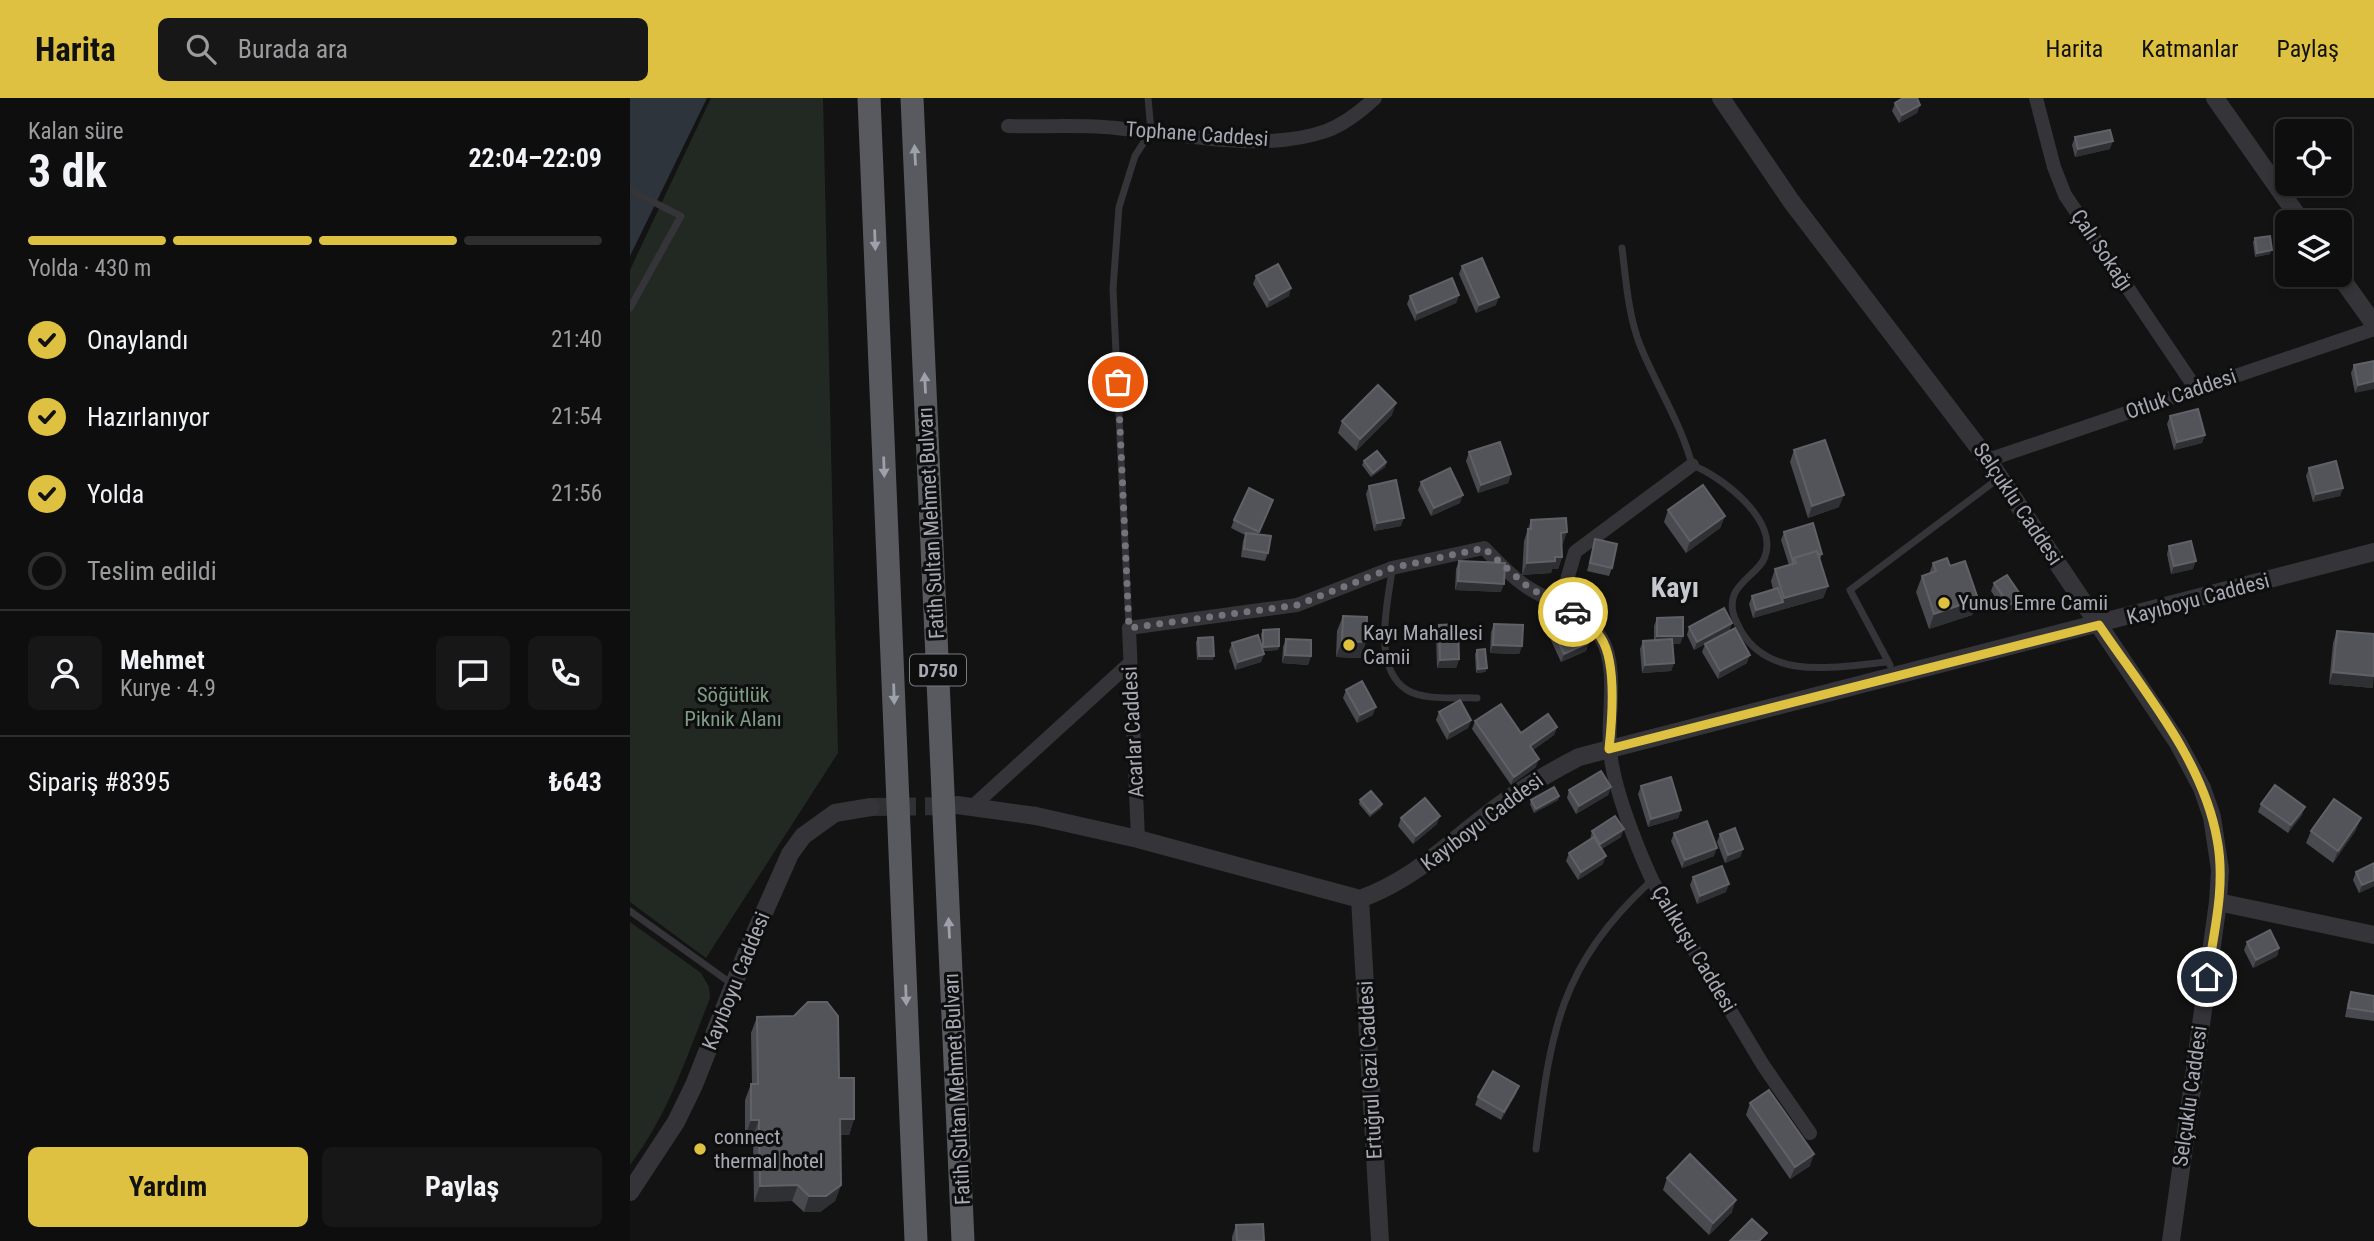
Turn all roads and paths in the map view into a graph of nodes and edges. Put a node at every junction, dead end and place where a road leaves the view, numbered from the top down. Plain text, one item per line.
1 (869, 98) edge
2 (912, 98) edge
3 (1148, 98) edge
4 (1375, 98) edge
5 (1721, 98) edge
6 (2036, 98) edge
7 (2214, 98) edge
8 (1008, 127) dead end
9 (1151, 131) junction
10 (630, 190) edge
11 (2293, 210) edge
12 (1622, 248) dead end
13 (2347, 287) edge
14 (630, 308) edge
15 (2374, 326) edge
16 (2196, 389) junction
17 (1988, 460) junction
18 (1692, 465) junction
19 (2000, 477) junction
20 (2374, 552) edge
21 (1392, 568) junction
22 (1569, 609) junction
23 (2099, 625) junction
24 (1129, 628) junction
25 (1130, 663) junction
26 (1892, 669) junction
27 (1477, 698) dead end
28 (1609, 749) junction
29 (964, 806) joint
30 (871, 807) tunnel mouth
31 (1138, 839) junction
32 (1652, 880) junction
33 (1360, 899) junction
34 (2218, 902) junction
35 (630, 911) edge
36 (2374, 935) edge
37 (733, 985) junction
38 (1810, 1133) dead end
39 (1536, 1149) dead end
40 (630, 1192) edge
41 (916, 1241) edge
42 (963, 1241) edge
43 (1380, 1241) edge
44 (2171, 1241) edge

1 -> 41 highway, Fatih Sultan Mehmet Bulvarı / D750
42 -> 2 highway, Fatih Sultan Mehmet Bulvarı / D750
3 - 9 lane
4 - 9 street, Tophane Caddesi
5 - 17 street, Selçuklu Caddesi
6 - 16 street, Çalı Sokağı
7 - 11 street
8 - 9 street, Tophane Caddesi
9 - 24 lane, Acarlar Caddesi
10 - 14 lane
12 - 18 lane
13 - 15 street
15 - 16 street, Otluk Caddesi
16 - 17 street, Otluk Caddesi
17 - 19 street, Selçuklu Caddesi
18 - 22 street
18 - 26 lane
19 - 23 street, Selçuklu Caddesi
19 - 26 lane
20 - 23 street, Kayıboyu Caddesi
21 - 22 street, Çalıkuşu Caddesi
21 - 24 street
21 - 27 lane
22 - 28 street, Çalıkuşu Caddesi
23 - 26 street, Kayıboyu Caddesi
23 - 34 street, Selçuklu Caddesi
24 - 25 street, Acarlar Caddesi
25 - 29 street
25 - 31 street, Acarlar Caddesi
26 - 28 street, Kayıboyu Caddesi
28 - 32 street, Çalıkuşu Caddesi
28 - 33 street, Kayıboyu Caddesi
29 - 31 street
30 - 37 street, Kayıboyu Caddesi
31 - 33 street
32 - 38 street, Çalıkuşu Caddesi
32 - 39 lane
33 - 43 street, Ertuğrul Gazi Caddesi
34 - 36 street
34 - 44 street, Selçuklu Caddesi
35 - 37 lane
37 - 40 street, Kayıboyu Caddesi

